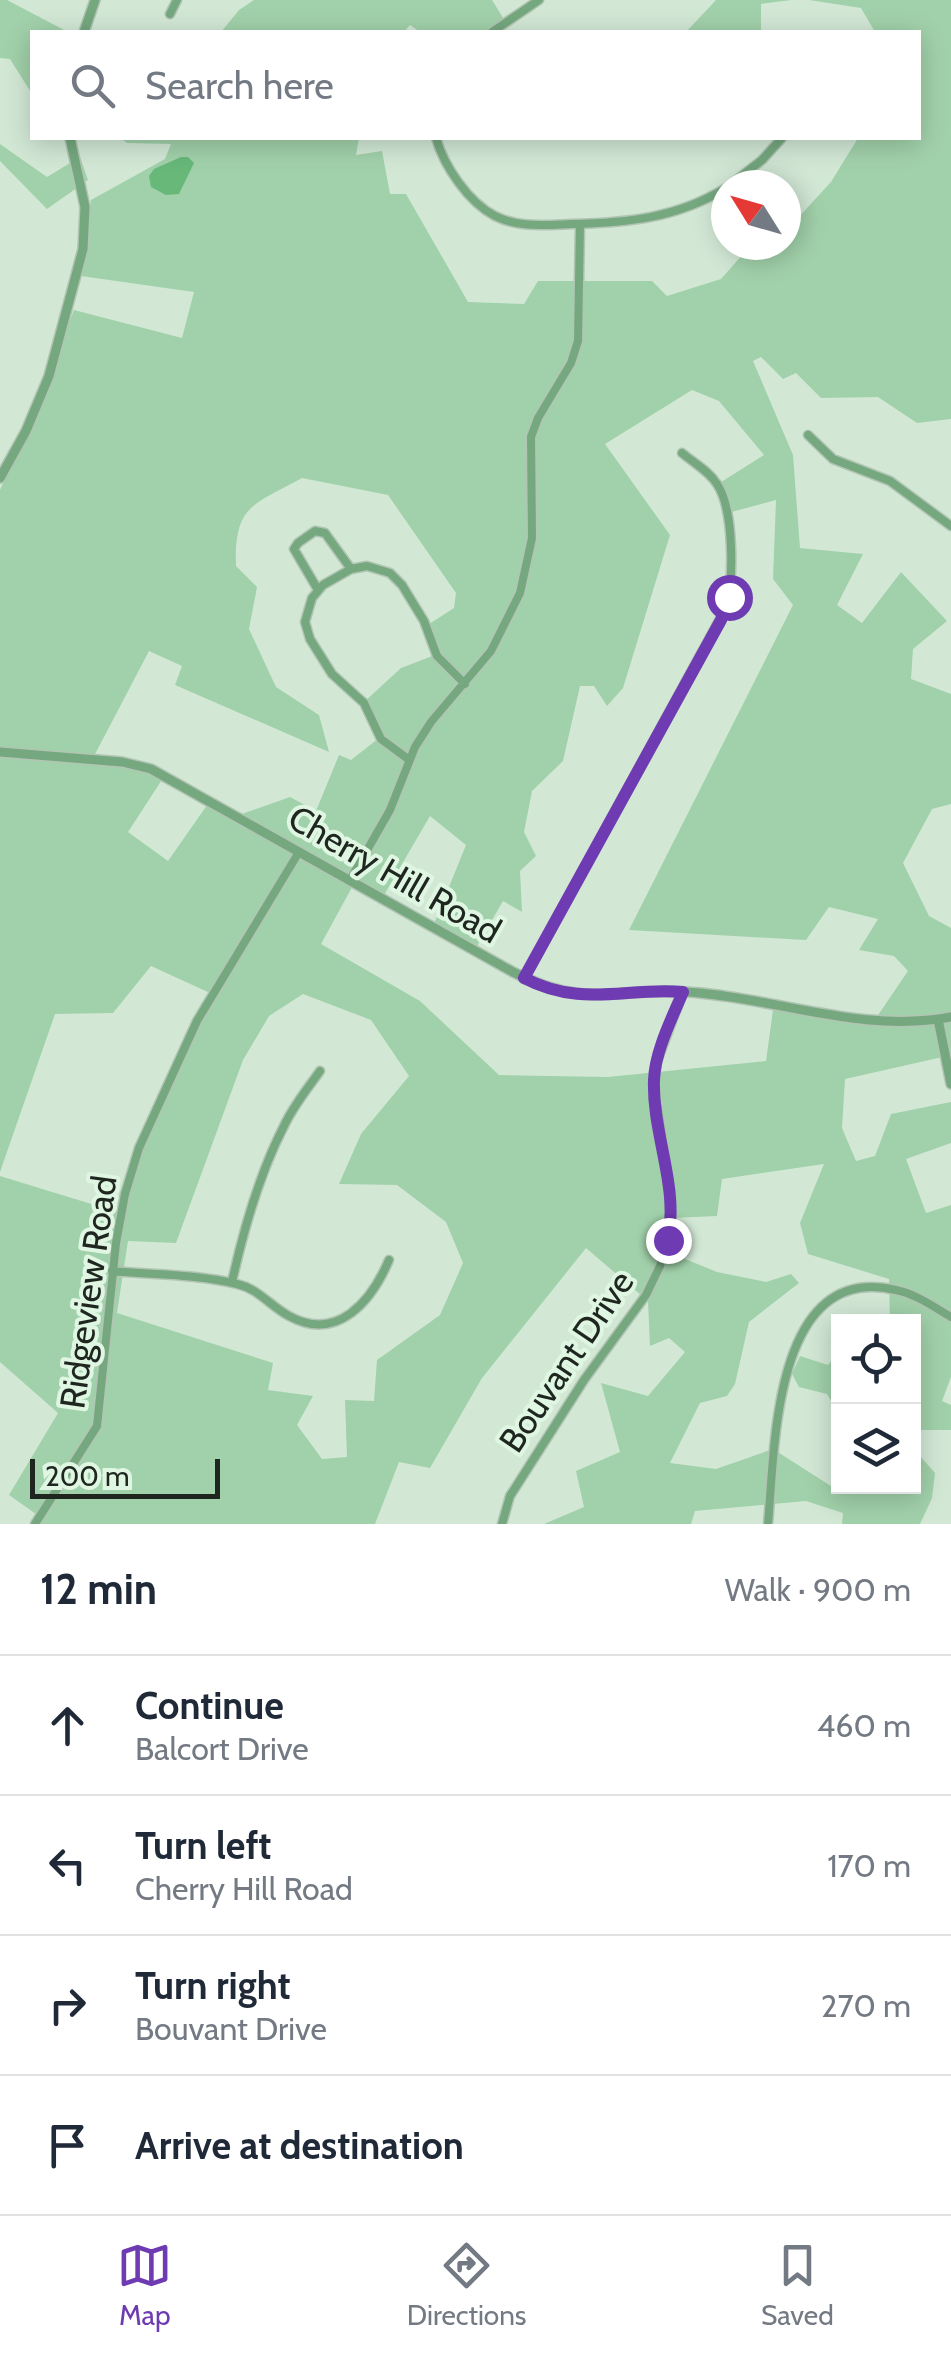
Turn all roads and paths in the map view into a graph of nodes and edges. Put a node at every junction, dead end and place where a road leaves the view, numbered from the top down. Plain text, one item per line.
1 (95, 0) edge
2 (178, 0) edge
3 (539, 0) edge
4 (170, 14) dead end
5 (85, 30) edge
6 (495, 30) edge
7 (70, 140) edge
8 (437, 140) edge
9 (780, 140) edge
10 (749, 170) edge
11 (711, 195) edge
12 (580, 224) junction
13 (808, 435) dead end
14 (682, 453) dead end
15 (0, 478) edge
16 (951, 526) edge
17 (351, 568) junction
18 (318, 590) junction
19 (465, 684) junction
20 (0, 752) edge
21 (408, 759) junction
22 (298, 852) junction
23 (350, 880) junction
24 (524, 978) junction
25 (683, 992) junction
26 (951, 1016) edge
27 (938, 1019) junction
28 (320, 1070) dead end
29 (951, 1084) edge
30 (389, 1260) dead end
31 (112, 1271) junction
32 (232, 1282) junction
33 (951, 1317) edge
34 (35, 1524) edge
35 (502, 1524) edge
36 (768, 1524) edge

1 - 5 street
2 - 4 street
3 - 6 street
7 - 15 street
8 - 12 street
9 - 10 street
11 - 12 street
12 - 19 street
13 - 16 street
14 - 24 street
17 - 18 street
17 - 18 street
17 - 19 street
18 - 21 street
19 - 21 street
20 - 22 street, Cherry Hill Road
21 - 23 street
22 - 23 street, Cherry Hill Road
22 - 31 street, Ridgeview Road
23 - 24 street, Cherry Hill Road
24 - 25 street, Cherry Hill Road
25 - 27 street, Cherry Hill Road
25 - 35 street, Bouvant Drive
26 - 27 street, Cherry Hill Road
27 - 29 street
28 - 32 street
30 - 32 street
31 - 32 street
31 - 34 street, Ridgeview Road
33 - 36 street

